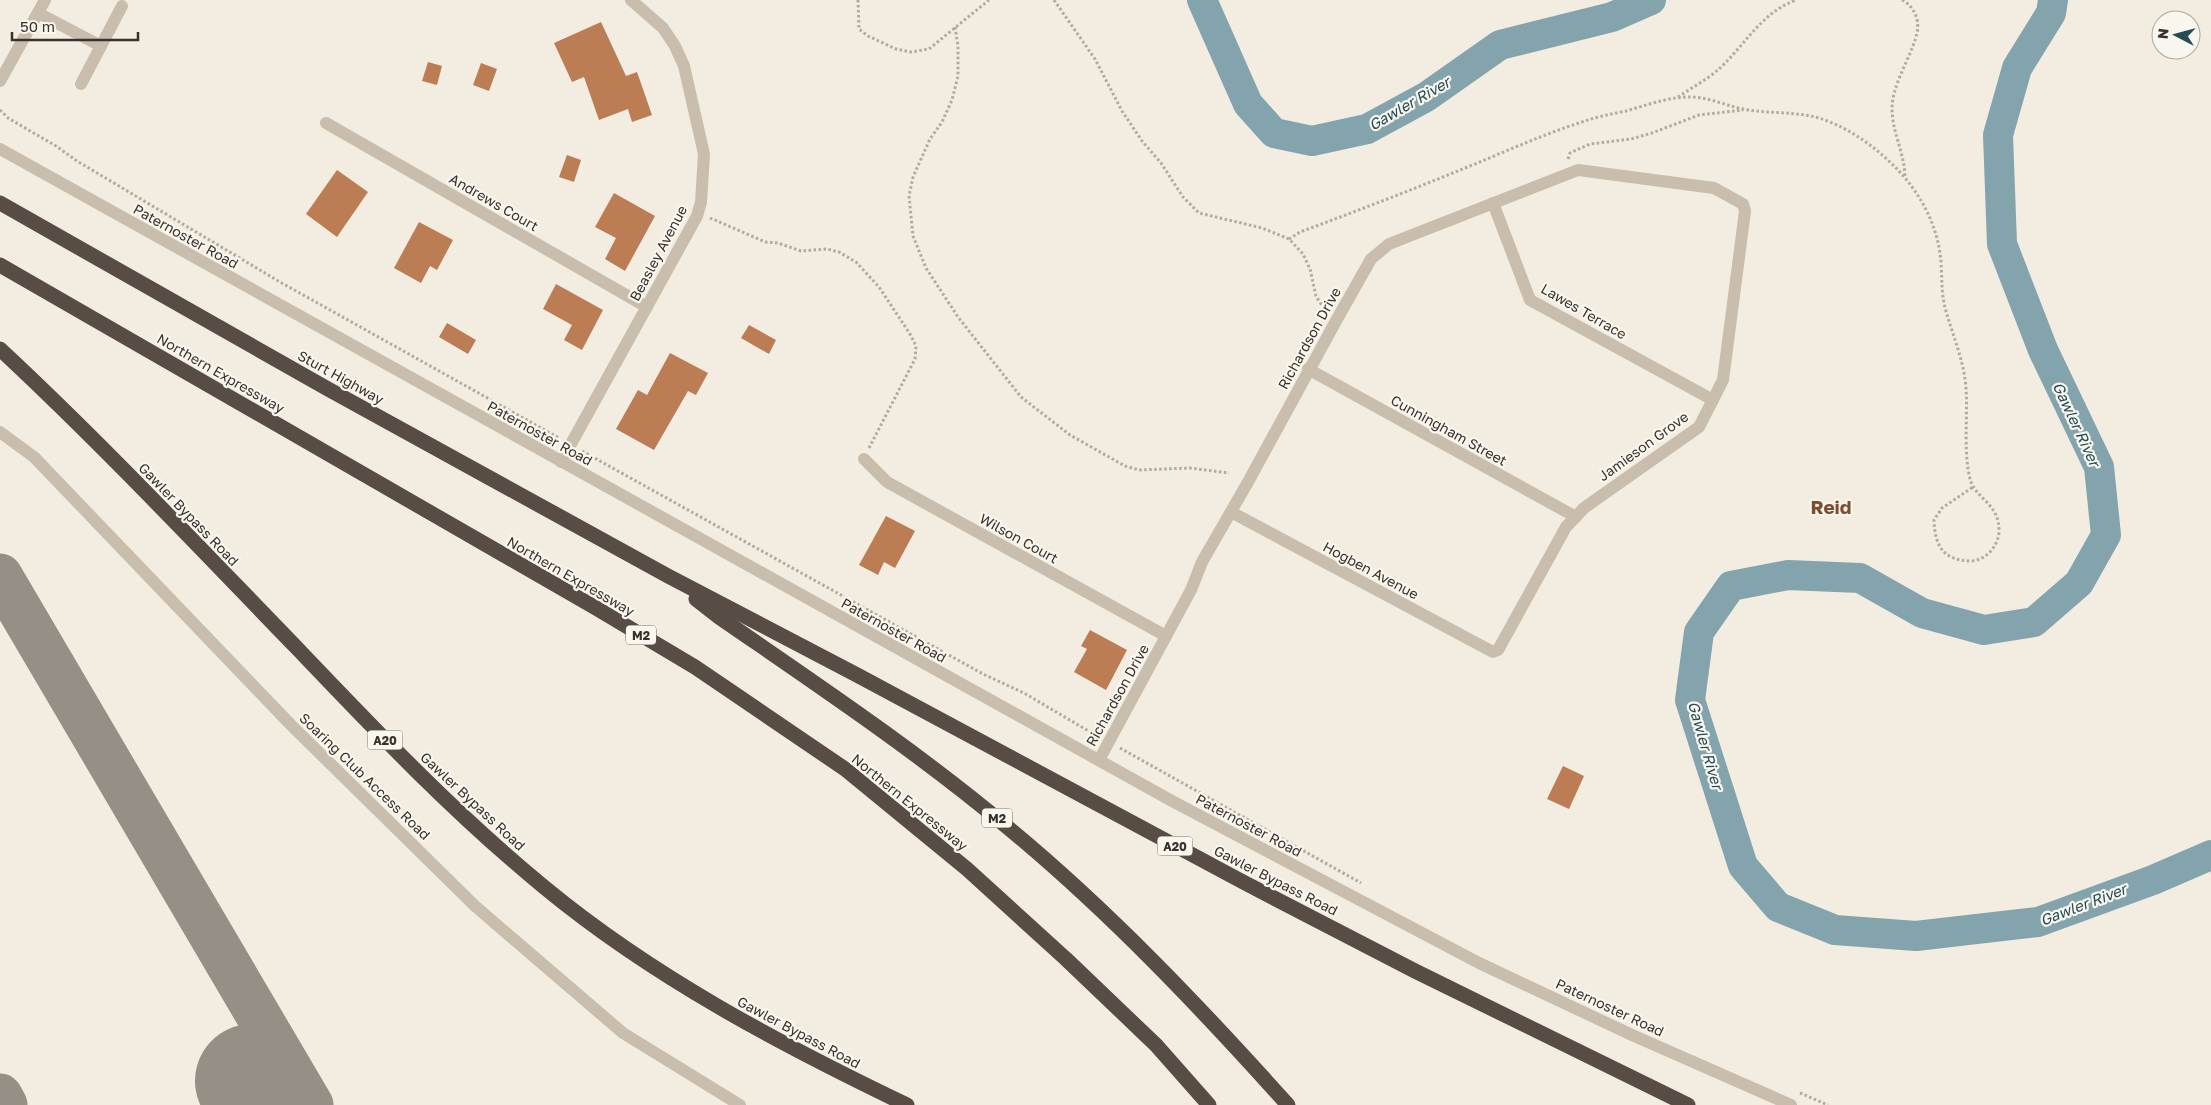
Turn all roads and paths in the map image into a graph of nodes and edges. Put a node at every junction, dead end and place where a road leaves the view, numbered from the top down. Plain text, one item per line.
1 (45, 0) edge
2 (631, 0) edge
3 (858, 0) edge
4 (989, 0) edge
5 (1054, 0) edge
6 (1796, 0) edge
7 (1902, 0) edge
8 (122, 6) dead end
9 (38, 13) junction
10 (955, 28) junction
11 (101, 46) junction
12 (0, 81) edge
13 (81, 84) dead end
14 (1676, 99) junction
15 (0, 110) edge
16 (1746, 110) junction
17 (326, 123) dead end
18 (0, 149) edge
19 (1570, 174) junction
20 (1905, 178) junction
21 (1721, 192) joint
22 (0, 203) edge
23 (1493, 203) junction
24 (697, 216) junction
25 (1289, 239) junction
26 (0, 265) edge
27 (647, 307) junction
28 (1336, 321) junction
29 (0, 350) edge
30 (1308, 369) junction
31 (1713, 400) junction
32 (0, 432) edge
33 (571, 445) junction
34 (864, 459) joint
35 (561, 462) junction
36 (1229, 473) dead end
37 (1973, 487) junction
38 (1231, 512) junction
39 (1576, 517) junction
40 (668, 576) junction
41 (1166, 636) junction
42 (1498, 650) joint
43 (1109, 742) junction
44 (1099, 760) junction
45 (1365, 884) dead end
46 (1796, 1091) dead end
47 (740, 1105) edge
48 (907, 1105) edge
49 (1209, 1105) edge
50 (1288, 1105) edge
51 (1688, 1105) edge
52 (1791, 1105) edge
53 (1828, 1105) edge

1 - 9 street
2 - 24 street, Beasley Avenue
3 - 10 path
4 - 10 path
5 - 25 path
6 - 14 path
7 - 20 path
8 - 11 street
9 - 11 street
9 - 12 street
10 - 36 path
11 - 13 street
14 - 16 path
14 - 25 path
15 - 33 path
16 - 19 path
16 - 20 path
17 - 27 street, Andrews Court
18 - 35 street, Paternoster Road
19 - 21 street, Richardson Drive
19 - 23 street, Richardson Drive
20 - 37 path
21 - 31 street, Jamieson Grove
22 - 40 highway, Sturt Highway / A20
23 - 28 street, Richardson Drive
23 - 31 street, Lawes Terrace
24 - 27 street, Beasley Avenue
24 - 34 path
25 - 28 path
26 - 49 highway, Northern Expressway / M2
27 - 33 street, Beasley Avenue
28 - 30 street, Richardson Drive
29 - 48 highway, Gawler Bypass Road / A20
30 - 38 street, Richardson Drive
30 - 39 street, Cunningham Street
31 - 39 street, Jamieson Grove
32 - 47 street, Soaring Club Access Road
33 - 35 street, Beasley Avenue
33 - 43 path
34 - 41 street, Wilson Court
35 - 44 street, Paternoster Road
37 - 37 path
38 - 41 street, Richardson Drive
38 - 42 street, Hogben Avenue
39 - 42 street, Jamieson Grove
40 - 50 highway, M2
40 - 51 highway, Gawler Bypass Road / A20
41 - 43 street, Richardson Drive
43 - 44 street, Richardson Drive
43 - 45 path
44 - 52 street, Paternoster Road
46 - 53 path

